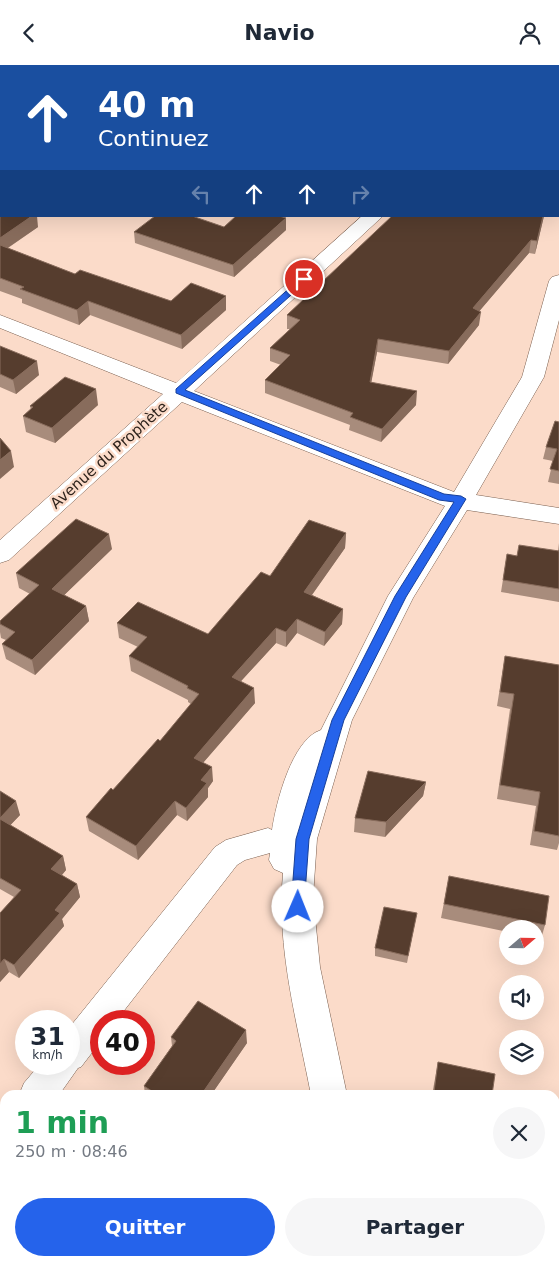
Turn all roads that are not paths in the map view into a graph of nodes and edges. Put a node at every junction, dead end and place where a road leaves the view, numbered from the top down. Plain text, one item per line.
1 (373, 217) edge
2 (559, 281) edge
3 (0, 321) edge
4 (179, 391) junction
5 (461, 499) junction
6 (559, 517) edge
7 (0, 554) edge
8 (268, 841) dead end
9 (80, 1041) edge
10 (53, 1075) edge
11 (41, 1090) edge
12 (328, 1090) edge

1 - 4 street, Avenue du Prophète
2 - 5 street
3 - 4 street
4 - 5 street
4 - 7 street, Avenue du Prophète
5 - 6 street
5 - 12 street
8 - 9 street
10 - 11 street

